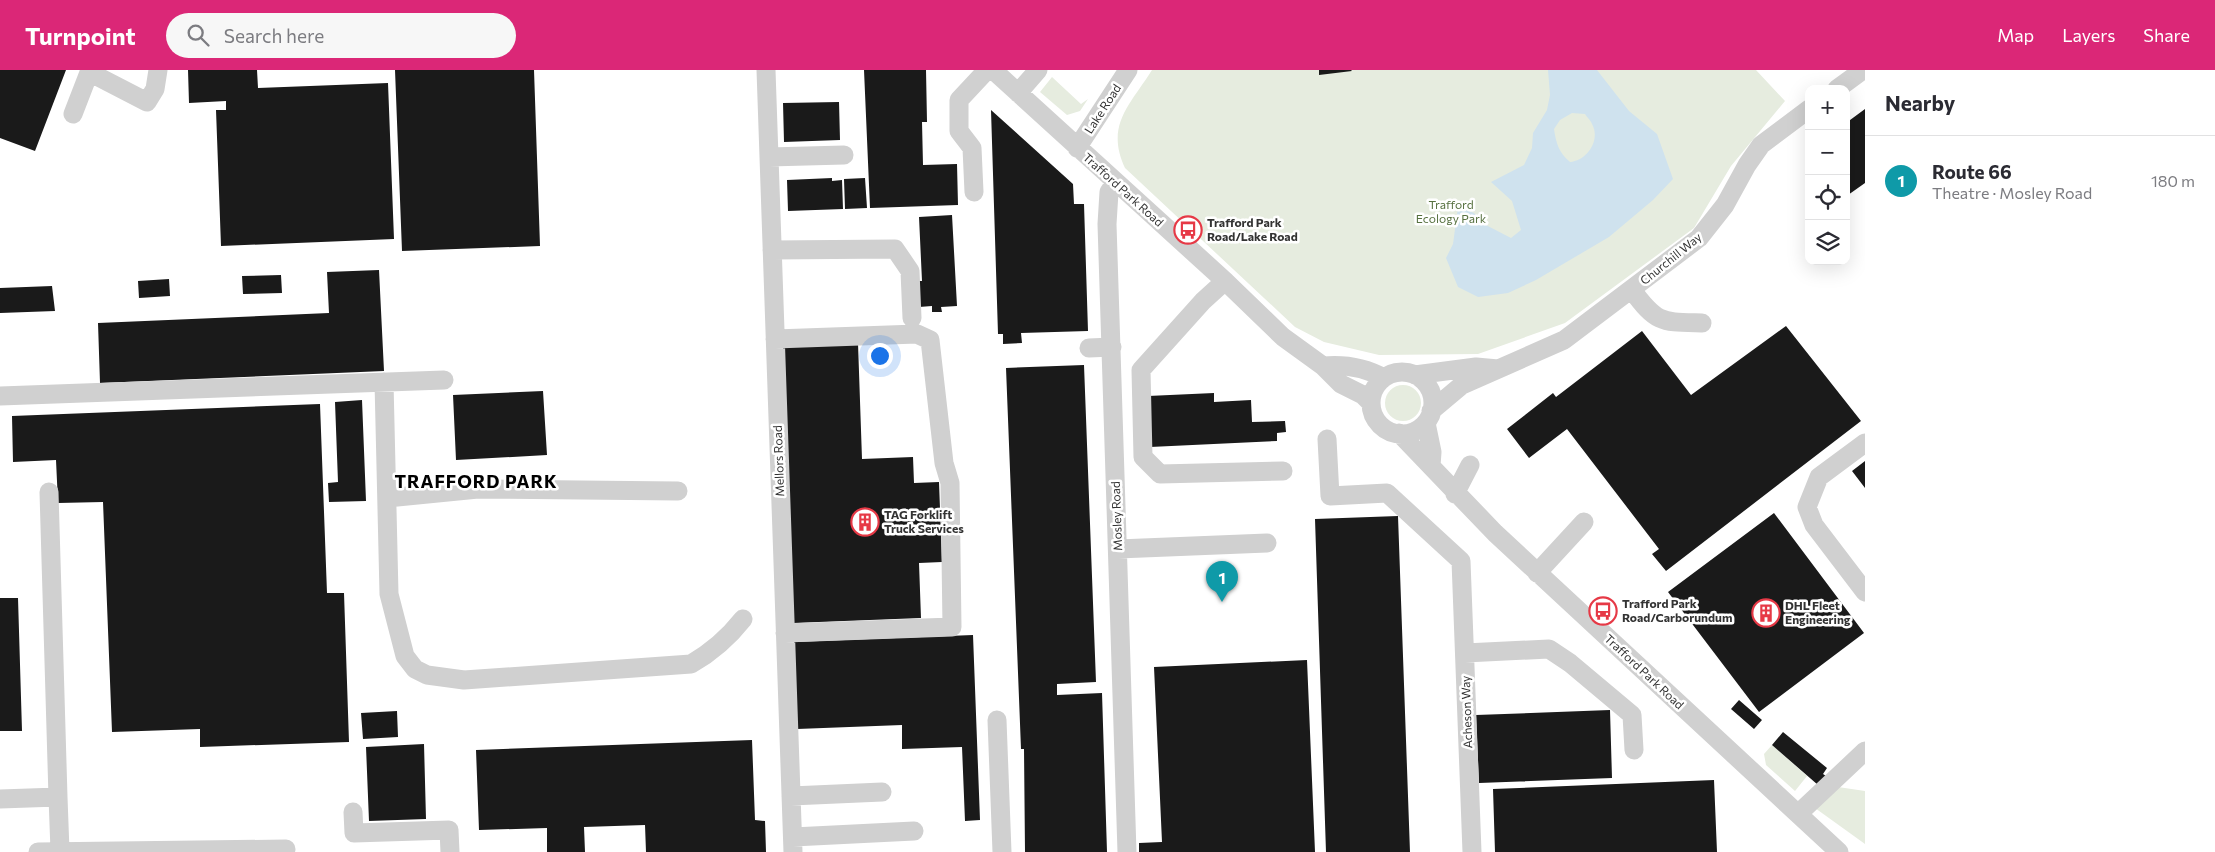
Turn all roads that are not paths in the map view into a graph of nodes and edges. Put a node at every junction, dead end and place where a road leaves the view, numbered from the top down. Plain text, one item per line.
1 (158, 70) edge
2 (766, 70) edge
3 (987, 70) edge
4 (993, 70) edge
5 (1038, 70) edge
6 (1128, 70) edge
7 (1863, 70) edge
8 (90, 71) edge
9 (1842, 85) edge
10 (1018, 93) junction
11 (1805, 112) edge
12 (73, 114) dead end
13 (1077, 148) junction
14 (844, 155) dead end
15 (769, 157) junction
16 (1116, 183) junction
17 (974, 192) dead end
18 (772, 250) junction
19 (1225, 281) junction
20 (1632, 290) junction
21 (912, 318) dead end
22 (1702, 323) dead end
23 (775, 339) junction
24 (1089, 348) dead end
25 (1112, 348) junction
26 (1323, 366) junction
27 (1498, 369) junction
28 (1415, 375) junction
29 (1384, 378) junction
30 (444, 380) dead end
31 (384, 382) junction
32 (0, 396) edge
33 (1371, 403) junction
34 (1429, 417) junction
35 (1399, 434) junction
36 (1327, 438) dead end
37 (1865, 443) edge
38 (1470, 465) dead end
39 (1431, 466) junction
40 (1282, 471) dead end
41 (678, 491) dead end
42 (49, 492) dead end
43 (1455, 494) junction
44 (387, 498) junction
45 (1584, 522) dead end
46 (1267, 543) dead end
47 (1118, 549) junction
48 (1537, 573) junction
49 (1865, 592) edge
50 (743, 620) dead end
51 (785, 633) junction
52 (1465, 654) junction
53 (997, 720) dead end
54 (1634, 750) dead end
55 (1865, 751) edge
56 (882, 792) dead end
57 (791, 796) junction
58 (58, 797) junction
59 (0, 799) edge
60 (353, 812) dead end
61 (1798, 814) junction
62 (914, 831) dead end
63 (793, 845) edge
64 (1828, 848) edge
65 (286, 849) dead end
66 (60, 851) edge
67 (38, 852) edge
68 (450, 852) edge
69 (1002, 852) edge
70 (1127, 852) edge
71 (1472, 852) edge

1 - 8 street
2 - 15 street, Mellors Road
3 - 17 street
4 - 10 street, Trafford Park Road
5 - 10 street
6 - 13 street, Lake Road
7 - 9 street
8 - 12 street
10 - 13 street, Trafford Park Road
11 - 20 street, Churchill Way
13 - 16 street, Trafford Park Road
14 - 15 street
15 - 18 street, Mellors Road
16 - 19 street, Trafford Park Road
16 - 25 street, Mosley Road
18 - 21 street
18 - 23 street, Mellors Road
19 - 26 street, Trafford Park Road
19 - 40 street
20 - 22 street
20 - 27 street, Churchill Way
23 - 51 street, Mellors Road
23 - 51 street
24 - 25 street
25 - 47 street, Mosley Road
26 - 29 street
26 - 33 street, Trafford Park Road
27 - 28 street, Churchill Way
27 - 34 street, Churchill Way
28 - 29 street
28 - 34 street
29 - 33 street
30 - 31 street
31 - 32 street
31 - 44 street
33 - 35 street
34 - 35 street
34 - 39 street
35 - 39 street, Trafford Park Road
36 - 52 street, Acheson Way
37 - 49 street
38 - 43 street
39 - 43 street, Trafford Park Road
41 - 44 street
42 - 58 street
43 - 48 street, Trafford Park Road
44 - 50 street
45 - 48 street
46 - 47 street
47 - 70 street, Mosley Road
48 - 61 street, Trafford Park Road
51 - 57 street, Mellors Road
52 - 54 street
52 - 71 street, Acheson Way
53 - 69 street
55 - 61 street
56 - 57 street
57 - 63 street, Mellors Road
58 - 59 street
58 - 66 street
60 - 68 street
61 - 64 street, Trafford Park Road
62 - 63 street
65 - 66 street
66 - 67 street

